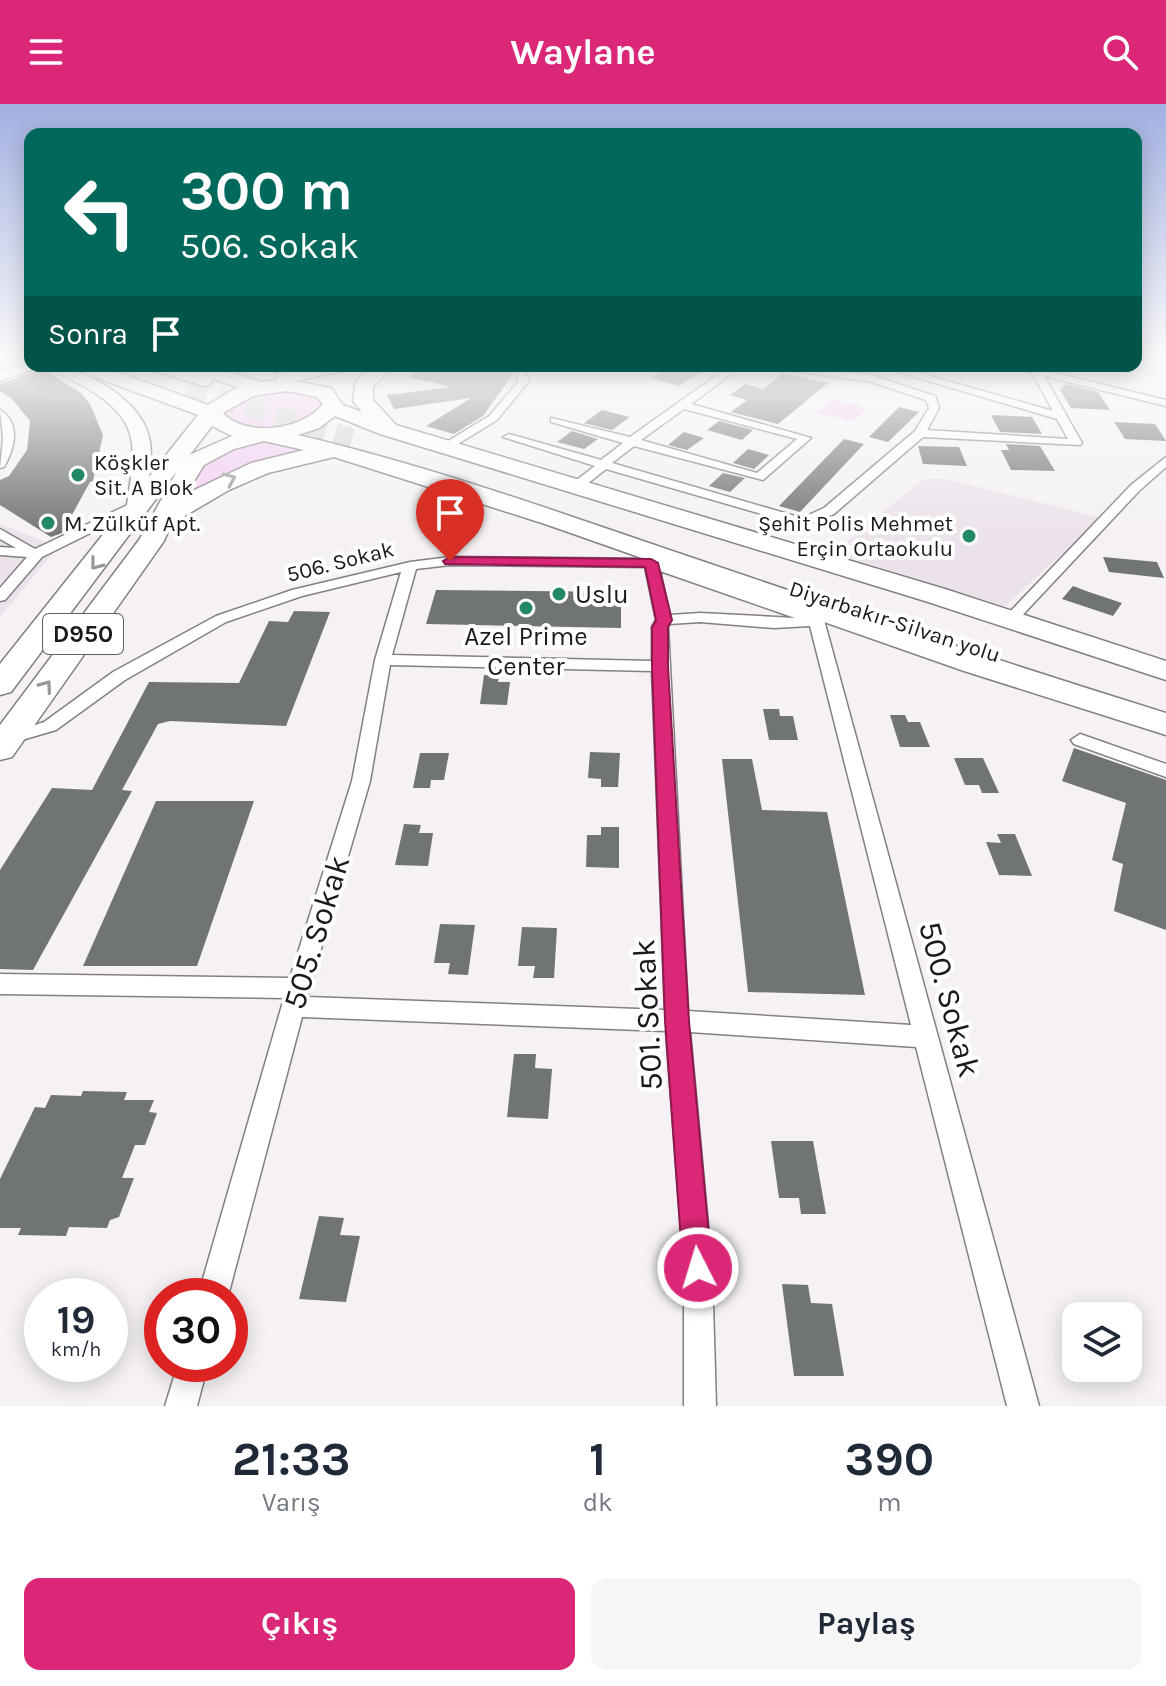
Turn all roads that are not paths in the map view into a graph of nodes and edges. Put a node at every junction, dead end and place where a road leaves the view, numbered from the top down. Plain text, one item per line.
1 (3, 418) edge
2 (130, 418) edge
3 (176, 418) edge
4 (207, 418) edge
5 (214, 418) edge
6 (321, 418) edge
7 (348, 418) tunnel mouth
8 (365, 418) edge
9 (493, 418) edge
10 (664, 418) edge
11 (730, 418) edge
12 (929, 418) edge
13 (1059, 418) edge
14 (555, 420) dead end
15 (920, 433) junction
16 (264, 434) junction
17 (367, 435) junction
18 (509, 437) dead end
19 (631, 442) junction
20 (449, 445) junction
21 (320, 446) junction
22 (1166, 461) edge
23 (0, 464) edge
24 (603, 464) junction
25 (165, 471) junction
26 (578, 485) junction
27 (136, 505) junction
28 (163, 519) junction
29 (0, 533) edge
30 (0, 551) edge
31 (37, 554) junction
32 (771, 561) junction
33 (679, 562) junction
34 (651, 563) junction
35 (410, 566) junction
36 (1, 595) edge
37 (826, 612) junction
38 (1011, 619) junction
39 (664, 620) junction
40 (1081, 642) junction
41 (383, 660) junction
42 (660, 666) junction
43 (1166, 671) edge
44 (0, 685) edge
45 (1166, 687) edge
46 (1166, 710) edge
47 (1166, 724) edge
48 (1080, 740) dead end
49 (4, 744) edge
50 (1166, 771) edge
51 (0, 984) edge
52 (296, 998) junction
53 (677, 1021) junction
54 (928, 1037) junction
55 (218, 1278) edge
56 (188, 1382) edge
57 (181, 1406) edge
58 (700, 1406) edge
59 (1023, 1406) edge

1 - 23 street
2 - 27 street
3 - 25 highway
4 - 25 highway, D950
5 - 16 highway
6 - 16 highway
7 - 17 highway
8 - 17 highway
9 - 20 street
10 - 19 street
11 - 19 street
12 - 15 street
13 - 15 street
14 - 19 street
15 - 24 street
16 - 21 highway
16 - 28 highway, D950
17 - 20 highway
17 - 21 highway
17 - 21 highway
28 -> 17 highway
17 - 32 highway
17 - 33 highway
17 - 37 highway, Diyarbakır-Silvan yolu
18 - 24 street
19 - 24 street
20 - 26 highway
22 - 38 street
24 - 26 street
25 - 27 highway, D950
26 - 38 highway
27 - 31 street
27 -> 44 highway, D950
49 -> 28 highway, D950
29 - 31 street
30 - 31 street
31 - 36 street
32 - 40 highway
32 - 45 highway
33 - 34 street, 506. Sokak
33 - 37 highway
34 - 35 street, 506. Sokak
34 - 37 street
34 - 39 street, 501. Sokak
35 - 41 street, 505. Sokak
35 - 49 street, 506. Sokak
37 - 39 street
37 - 46 highway, Diyarbakır-Silvan yolu
37 - 47 highway
37 - 54 street, 500. Sokak
38 - 40 highway
39 - 42 street, 501. Sokak
40 - 43 highway
41 - 42 street
41 - 52 street, 505. Sokak
42 - 53 street, 501. Sokak
48 - 50 street
51 - 52 street
52 - 53 street
52 - 55 street, 505. Sokak
53 - 54 street
53 - 58 street, 501. Sokak
54 - 59 street, 500. Sokak
56 - 57 street

